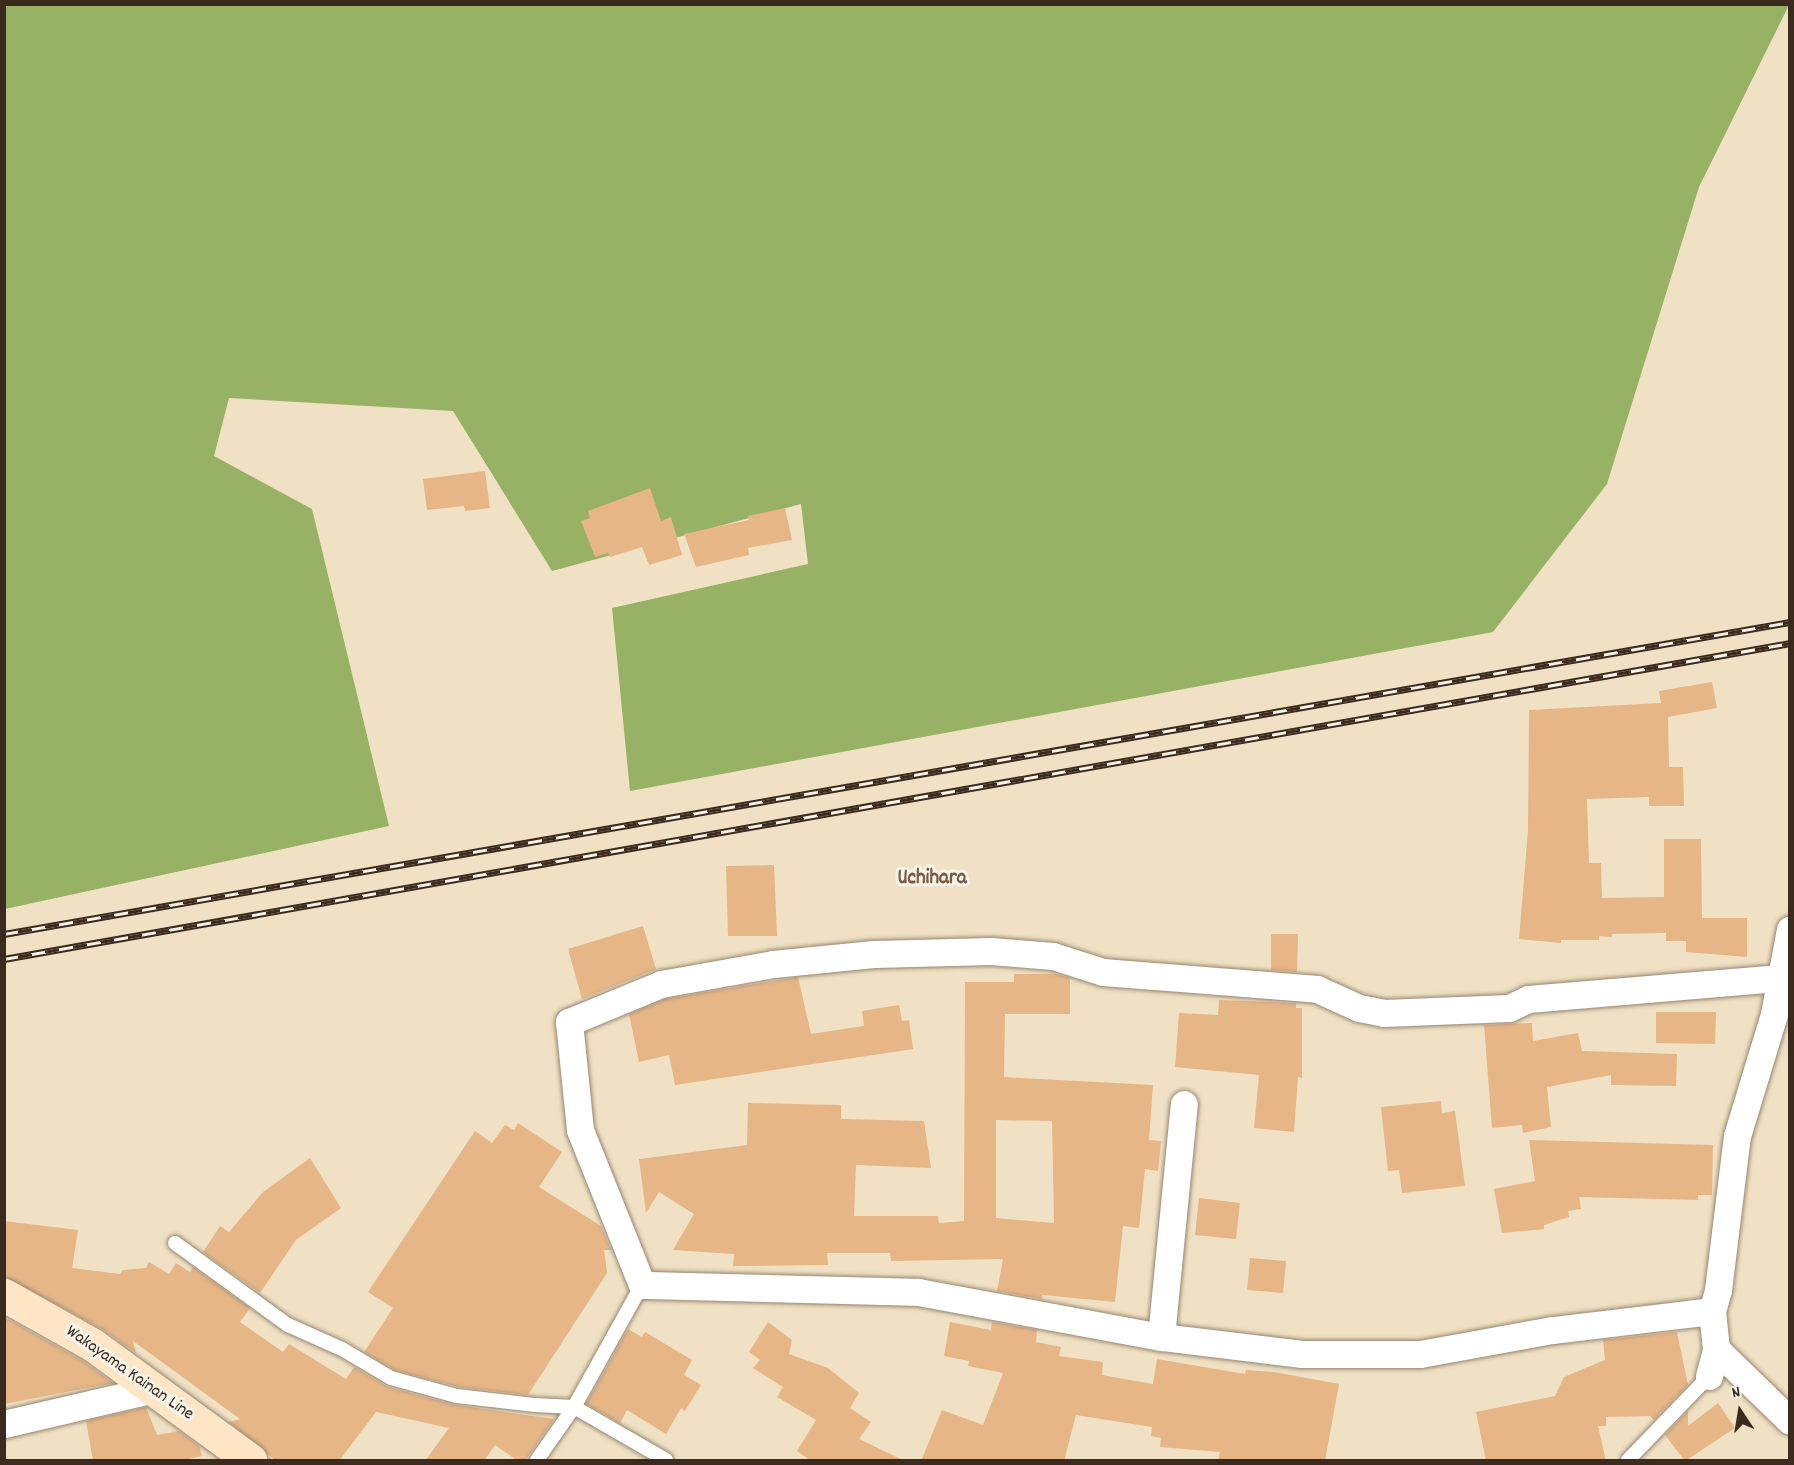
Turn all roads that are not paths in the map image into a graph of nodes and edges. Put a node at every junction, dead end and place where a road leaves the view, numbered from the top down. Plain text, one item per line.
1 (1790, 929) edge
2 (1780, 978) junction
3 (1184, 1104) dead end
4 (175, 1244) dead end
5 (642, 1285) junction
6 (4, 1295) edge
7 (1712, 1311) junction
8 (1161, 1337) junction
9 (1716, 1349) junction
10 (1709, 1376) joint
11 (155, 1389) junction
12 (574, 1407) junction
13 (1790, 1421) edge
14 (4, 1424) edge
15 (250, 1461) edge
16 (537, 1461) edge
17 (666, 1461) edge
18 (1628, 1461) edge

1 - 2 street
2 - 5 street
2 - 7 street
3 - 8 street
4 - 12 lane
5 - 8 street
5 - 12 lane
6 - 11 main road, Wakayama Kainan Line
7 - 8 street
7 - 9 street
9 - 10 street
9 - 13 street
10 - 18 lane
11 - 14 street
11 - 15 main road, Wakayama Kainan Line
12 - 16 lane
12 - 17 lane

